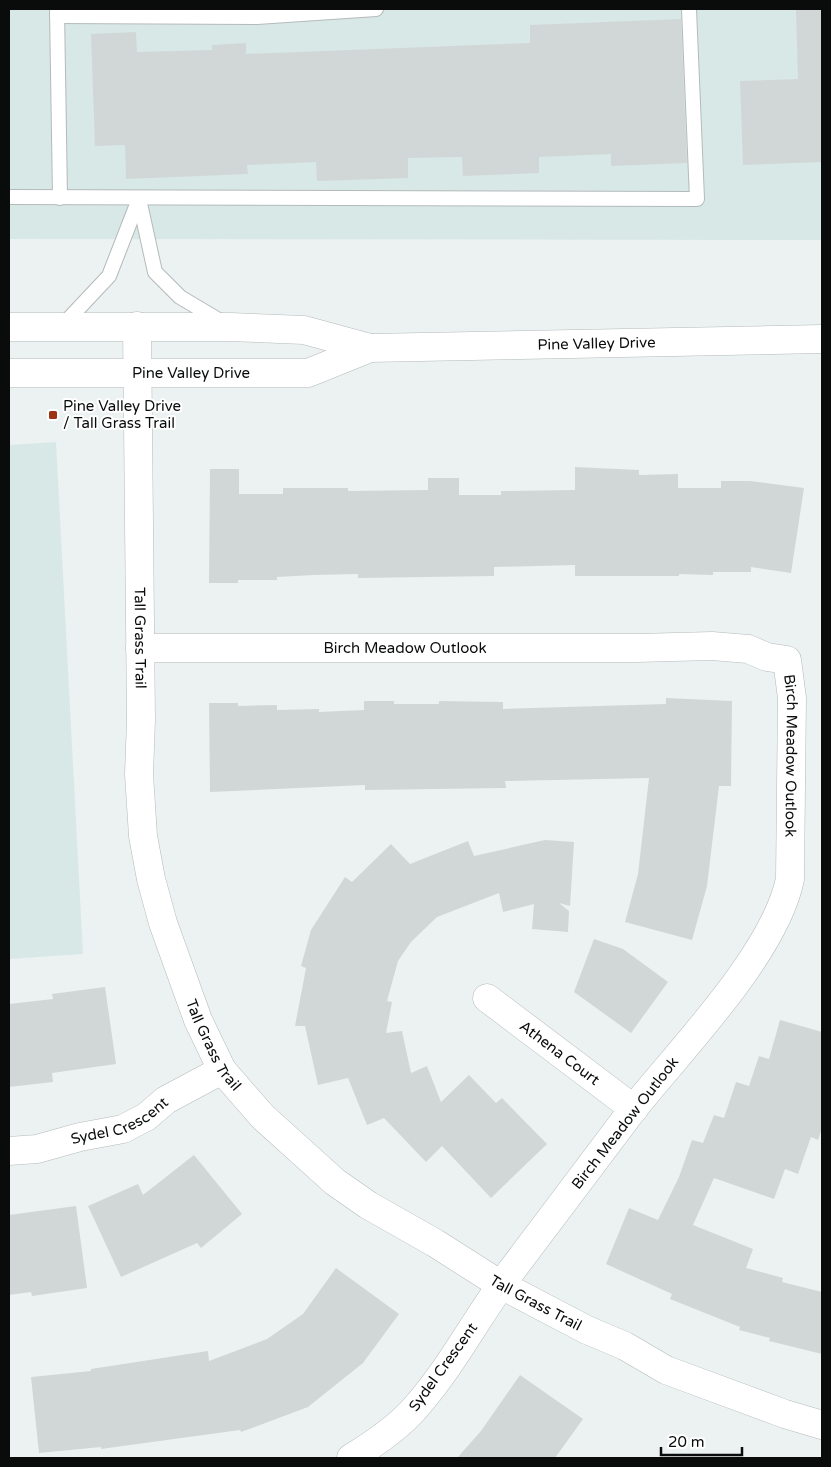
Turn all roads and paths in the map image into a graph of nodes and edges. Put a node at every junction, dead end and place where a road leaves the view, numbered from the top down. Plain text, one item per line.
1 (376, 9) edge
2 (689, 9) edge
3 (57, 12) edge
4 (9, 198) edge
5 (60, 198) junction
6 (139, 199) junction
7 (137, 326) junction
8 (9, 327) edge
9 (62, 327) junction
10 (230, 327) junction
11 (822, 339) edge
12 (370, 348) junction
13 (9, 373) edge
14 (138, 373) junction
15 (140, 648) junction
16 (487, 998) dead end
17 (222, 1070) junction
18 (634, 1109) junction
19 (9, 1151) edge
20 (501, 1285) junction
21 (822, 1425) edge
22 (351, 1458) edge

1 - 3 lane
2 - 6 lane
3 - 5 lane
4 - 5 lane
5 - 6 lane
6 - 9 lane
6 - 10 lane
7 - 9 street, Pine Valley Drive
7 - 10 street, Pine Valley Drive
7 - 14 street, Tall Grass Trail
8 - 9 street, Pine Valley Drive
10 - 12 street, Pine Valley Drive
11 - 12 street, Pine Valley Drive
12 - 14 street, Pine Valley Drive
13 - 14 street, Pine Valley Drive
14 - 15 street, Tall Grass Trail
15 - 17 street, Tall Grass Trail
15 - 18 street, Birch Meadow Outlook
16 - 18 street, Athena Court
17 - 19 street, Sydel Crescent
17 - 20 street, Tall Grass Trail
18 - 20 street, Birch Meadow Outlook
20 - 21 street, Tall Grass Trail
20 - 22 street, Sydel Crescent

